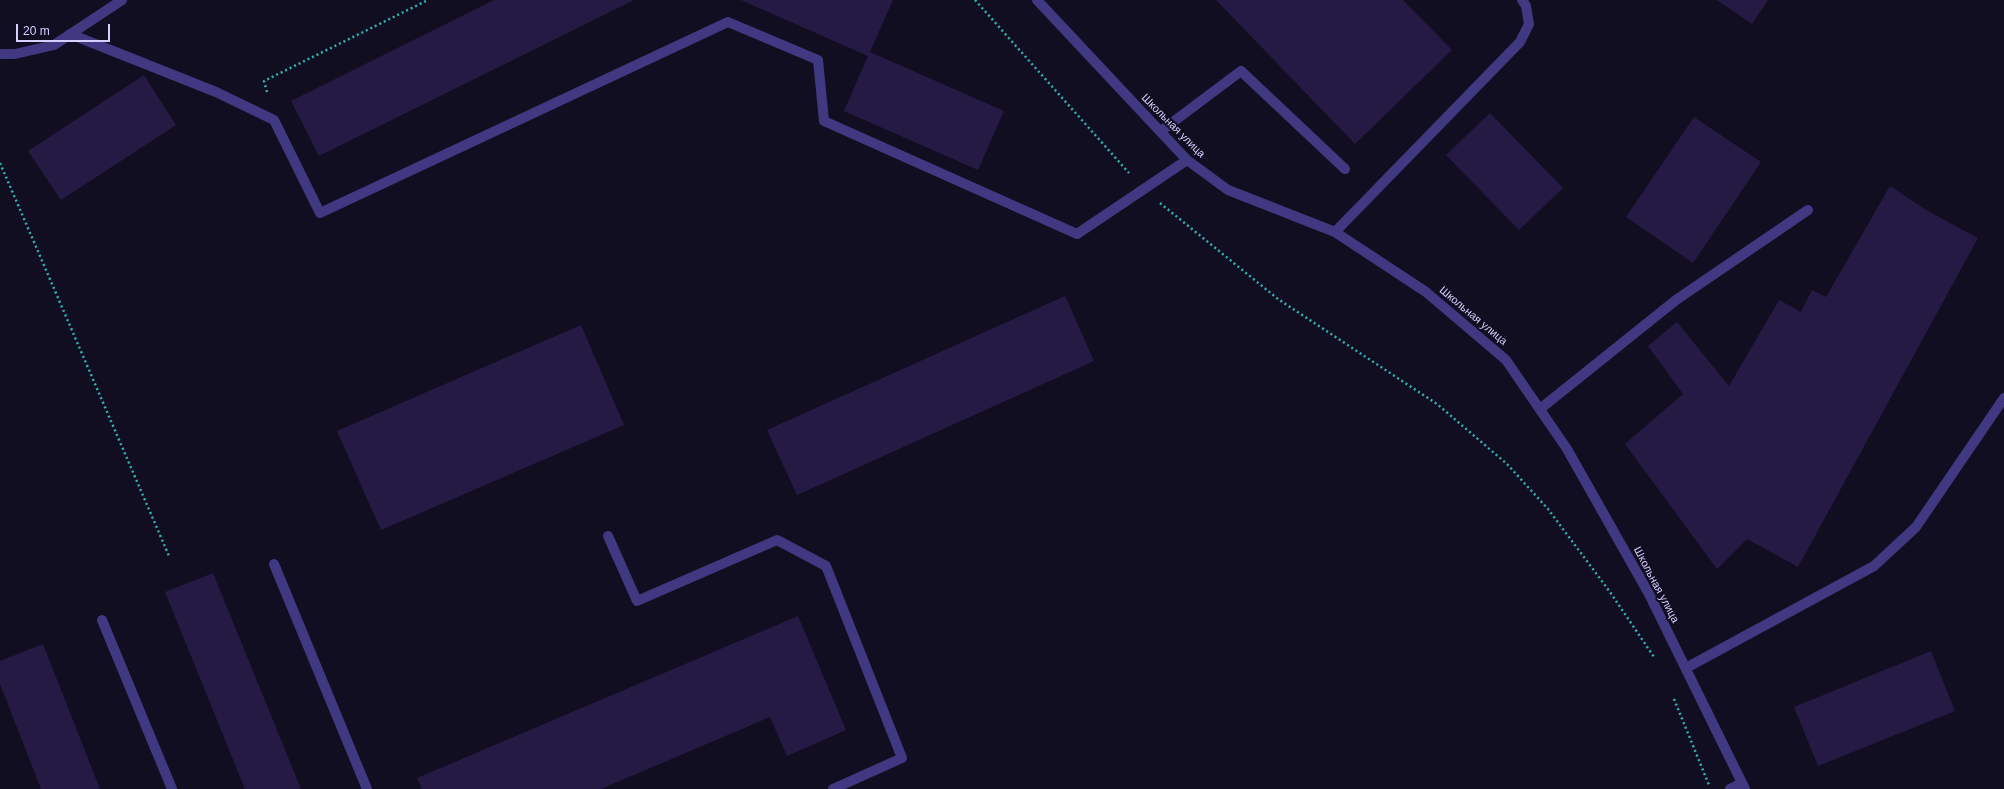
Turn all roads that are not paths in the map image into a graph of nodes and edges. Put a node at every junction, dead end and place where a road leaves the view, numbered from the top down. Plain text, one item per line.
1 (122, 0) edge
2 (1037, 0) edge
3 (1522, 0) edge
4 (70, 34) junction
5 (0, 54) edge
6 (1161, 131) junction
7 (1187, 160) junction
8 (1345, 169) dead end
9 (1808, 210) dead end
10 (1335, 232) junction
11 (2004, 398) edge
12 (1540, 409) junction
13 (608, 536) dead end
14 (274, 564) dead end
15 (102, 620) dead end
16 (1686, 668) junction
17 (1743, 786) edge
18 (172, 789) edge
19 (367, 789) edge
20 (833, 789) edge
21 (1730, 789) edge

1 - 4 street
2 - 6 street, Школьная улица
3 - 10 street
4 - 5 street
4 - 7 street
6 - 7 street, Школьная улица
6 - 8 street
7 - 10 street, Школьная улица
9 - 12 street
10 - 12 street, Школьная улица
11 - 16 street
12 - 16 street, Школьная улица
13 - 20 street
14 - 19 street
15 - 18 street
16 - 17 street, Школьная улица
17 - 21 street

